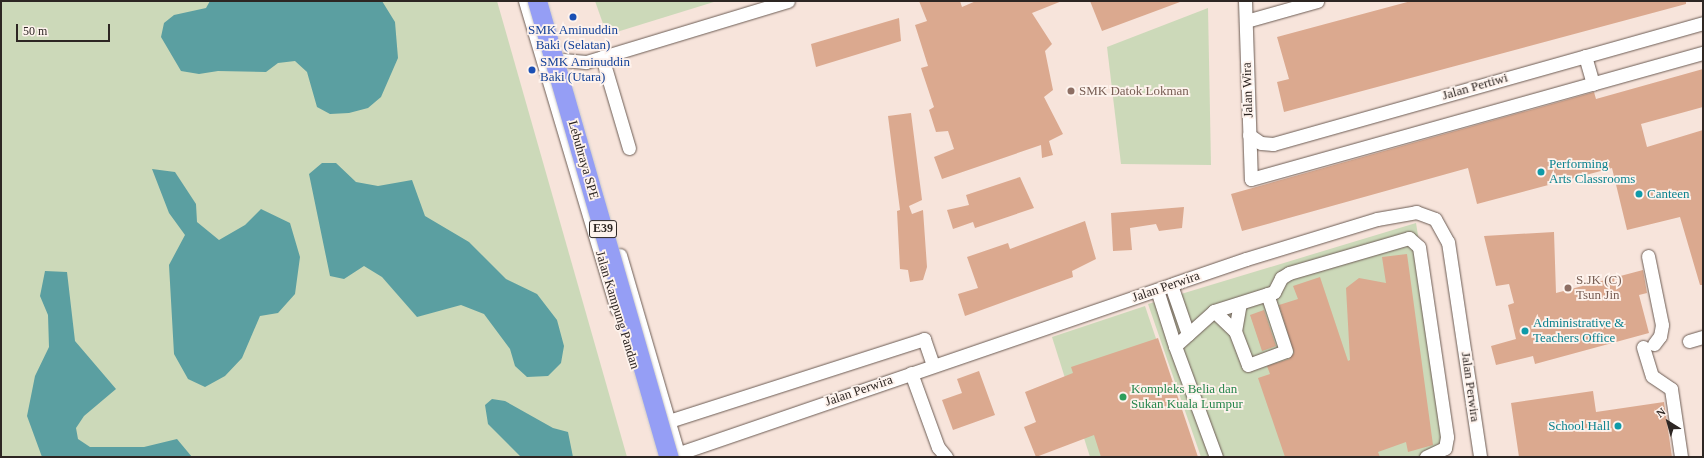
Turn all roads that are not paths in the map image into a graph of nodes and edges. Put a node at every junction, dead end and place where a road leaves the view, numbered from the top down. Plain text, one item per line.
1 (525, 1) edge
2 (537, 1) edge
3 (546, 1) edge
4 (550, 1) edge
5 (788, 1) edge
6 (1245, 1) edge
7 (1317, 1) edge
8 (1246, 21) junction
9 (1703, 23) edge
10 (1703, 53) edge
11 (1586, 56) junction
12 (602, 57) junction
13 (564, 60) junction
14 (1594, 84) junction
15 (1249, 135) junction
16 (629, 148) dead end
17 (1648, 256) dead end
18 (1171, 285) junction
19 (1157, 290) junction
20 (1267, 294) junction
21 (1240, 303) junction
22 (1214, 312) junction
23 (1235, 331) junction
24 (1188, 334) junction
25 (1703, 337) edge
26 (1689, 341) dead end
27 (1176, 346) junction
28 (933, 365) junction
29 (911, 373) junction
30 (669, 421) junction
31 (675, 456) edge
32 (660, 457) edge
33 (946, 457) edge
34 (1216, 457) edge
35 (1426, 457) edge
36 (1480, 457) edge
37 (1681, 457) edge

1 - 32 street, Jalan Kampung Pandan
2 - 31 highway, Lebuhraya SPE / E39, bridge
3 - 13 street, Jalan Kampung Pandan
4 - 31 highway, Lebuhraya SPE / E39
5 - 12 street
6 - 8 street, Jalan Wira
7 - 8 street
8 - 15 street, Jalan Wira
9 - 11 street, Jalan Pertiwi
10 - 14 street
11 - 14 street
11 - 15 street, Jalan Pertiwi
12 - 13 street
12 - 16 street
13 - 30 street, Jalan Kampung Pandan
14 - 15 street, Jalan Wira
17 - 37 street
18 - 19 street, Jalan Perwira
18 - 24 street
18 - 36 street, Jalan Perwira
19 - 27 street
19 - 28 street, Jalan Perwira
20 - 21 street
20 - 23 street
20 - 35 street
21 - 22 street
21 - 23 street
22 - 23 street
22 - 24 street
24 - 27 street
25 - 26 street
27 - 34 street
28 - 29 street, Jalan Perwira
28 - 30 street
29 - 31 street, Jalan Perwira
29 - 33 street
30 - 31 street, Jalan Kampung Pandan

